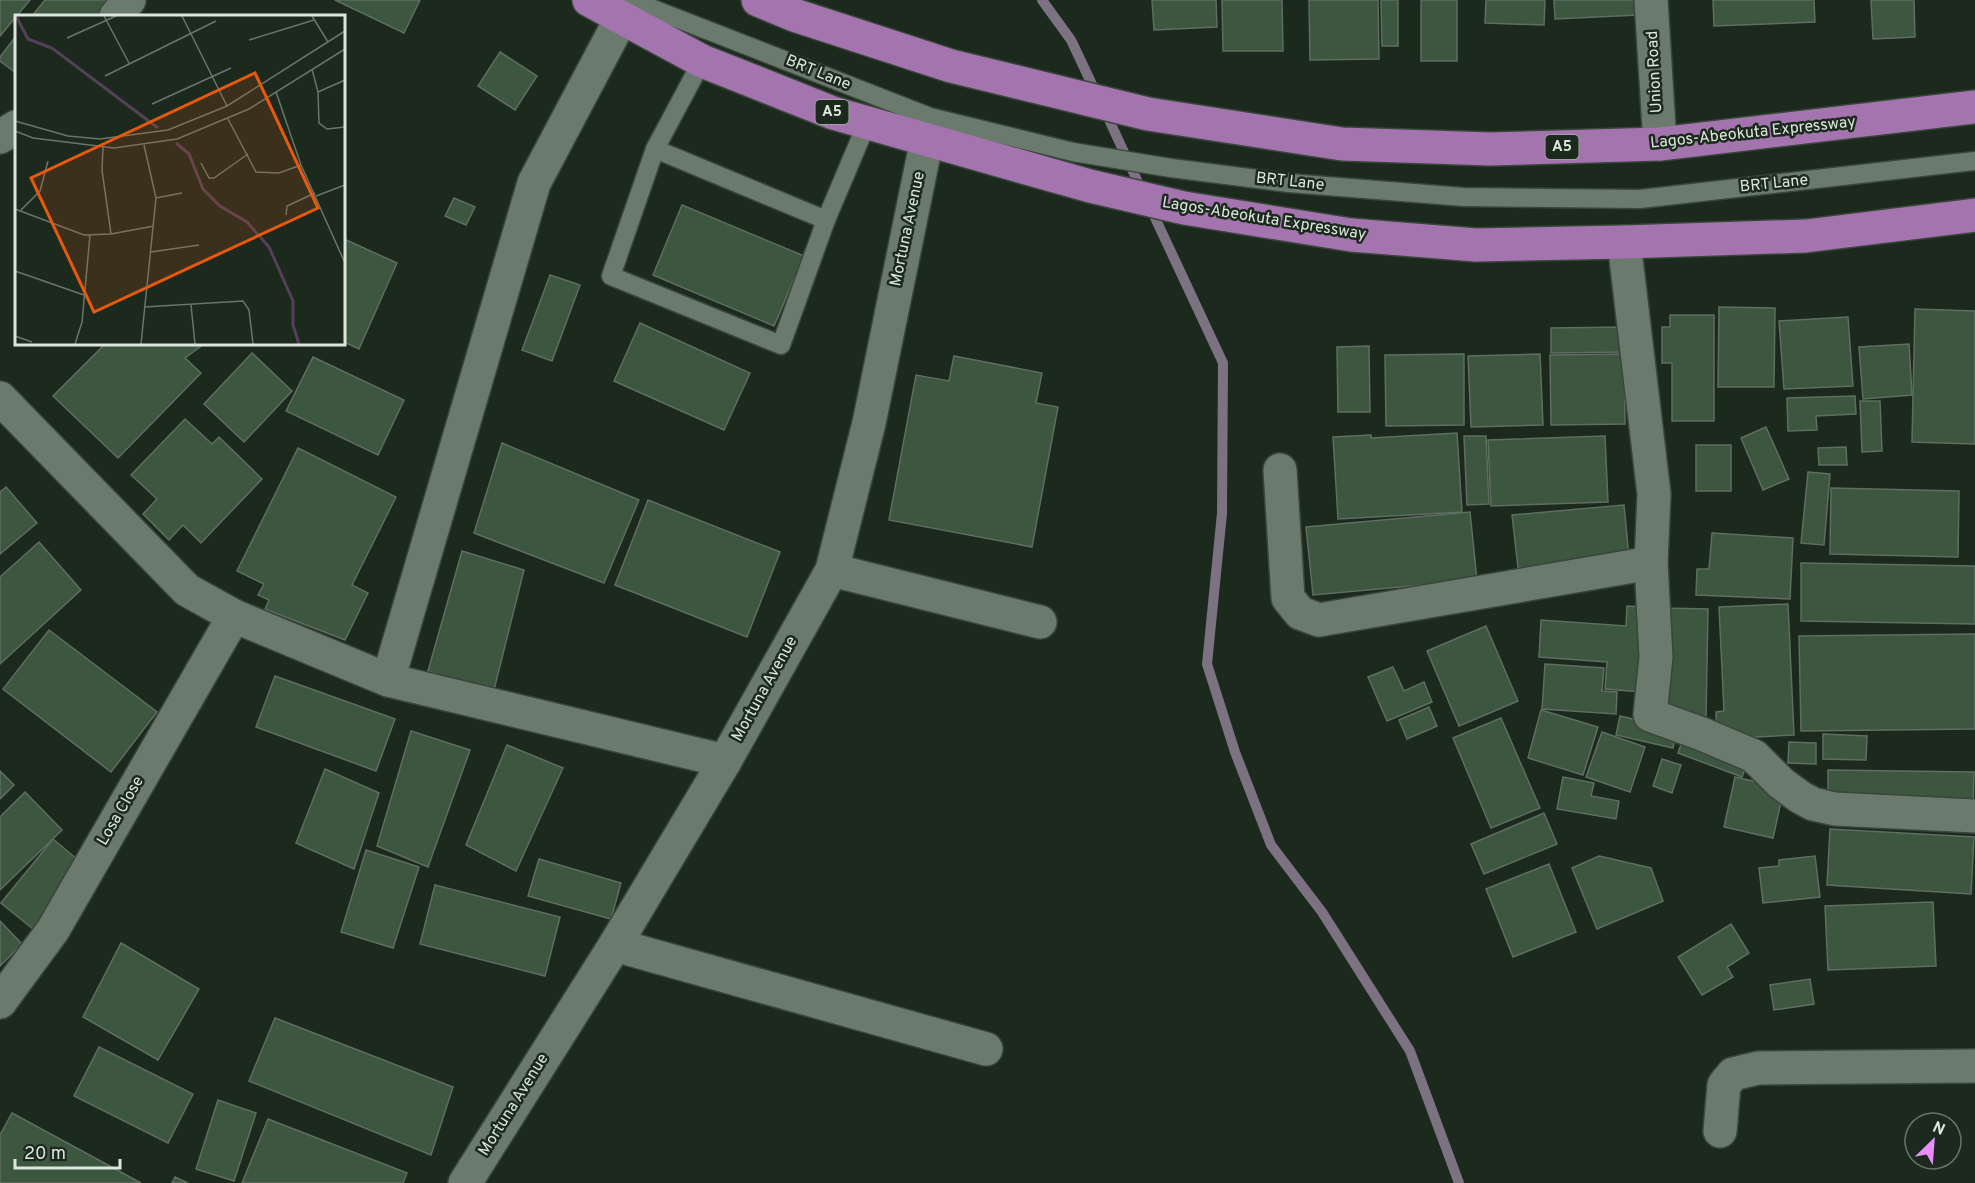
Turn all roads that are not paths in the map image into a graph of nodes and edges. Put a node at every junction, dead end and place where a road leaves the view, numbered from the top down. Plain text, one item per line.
1 (129, 0) edge
2 (590, 0) edge
3 (758, 0) edge
4 (1651, 0) edge
5 (626, 8) edge
6 (117, 15) edge
7 (702, 61) junction
8 (1975, 107) edge
9 (867, 123) junction
10 (15, 128) edge
11 (0, 137) edge
12 (927, 139) junction
13 (1660, 144) junction
14 (655, 149) junction
15 (1975, 161) edge
16 (1975, 216) edge
17 (826, 220) junction
18 (1624, 242) junction
19 (0, 398) edge
20 (1280, 470) dead end
21 (1651, 563) junction
22 (832, 570) junction
23 (234, 616) junction
24 (1040, 622) dead end
25 (388, 680) junction
26 (725, 761) junction
27 (1975, 816) edge
28 (615, 945) junction
29 (0, 1002) edge
30 (986, 1049) dead end
31 (1975, 1066) edge
32 (1720, 1131) dead end
33 (465, 1183) edge

1 - 6 street
2 - 5 highway, Lagos-Abeokuta Expressway / A5
3 - 13 highway, Lagos-Abeokuta Expressway / A5
4 - 13 street, Union Road
5 - 7 highway, Lagos-Abeokuta Expressway / A5
5 - 15 lane, BRT Lane
5 - 25 street
7 - 9 highway, Lagos-Abeokuta Expressway / A5
7 - 14 lane
8 - 13 highway, Lagos-Abeokuta Expressway / A5
9 - 12 highway, Lagos-Abeokuta Expressway / A5
9 - 17 lane
10 - 11 street
12 - 18 highway, Lagos-Abeokuta Expressway / A5
12 - 22 street, Mortuna Avenue
14 - 17 lane
14 - 17 lane
16 - 18 highway, Lagos-Abeokuta Expressway / A5
18 - 21 street
19 - 23 street
20 - 21 street
21 - 27 street
22 - 24 street
22 - 26 street, Mortuna Avenue
23 - 25 street
23 - 29 street, Losa Close
25 - 26 street
26 - 28 street, Mortuna Avenue
28 - 30 street
28 - 33 street, Mortuna Avenue
31 - 32 street

